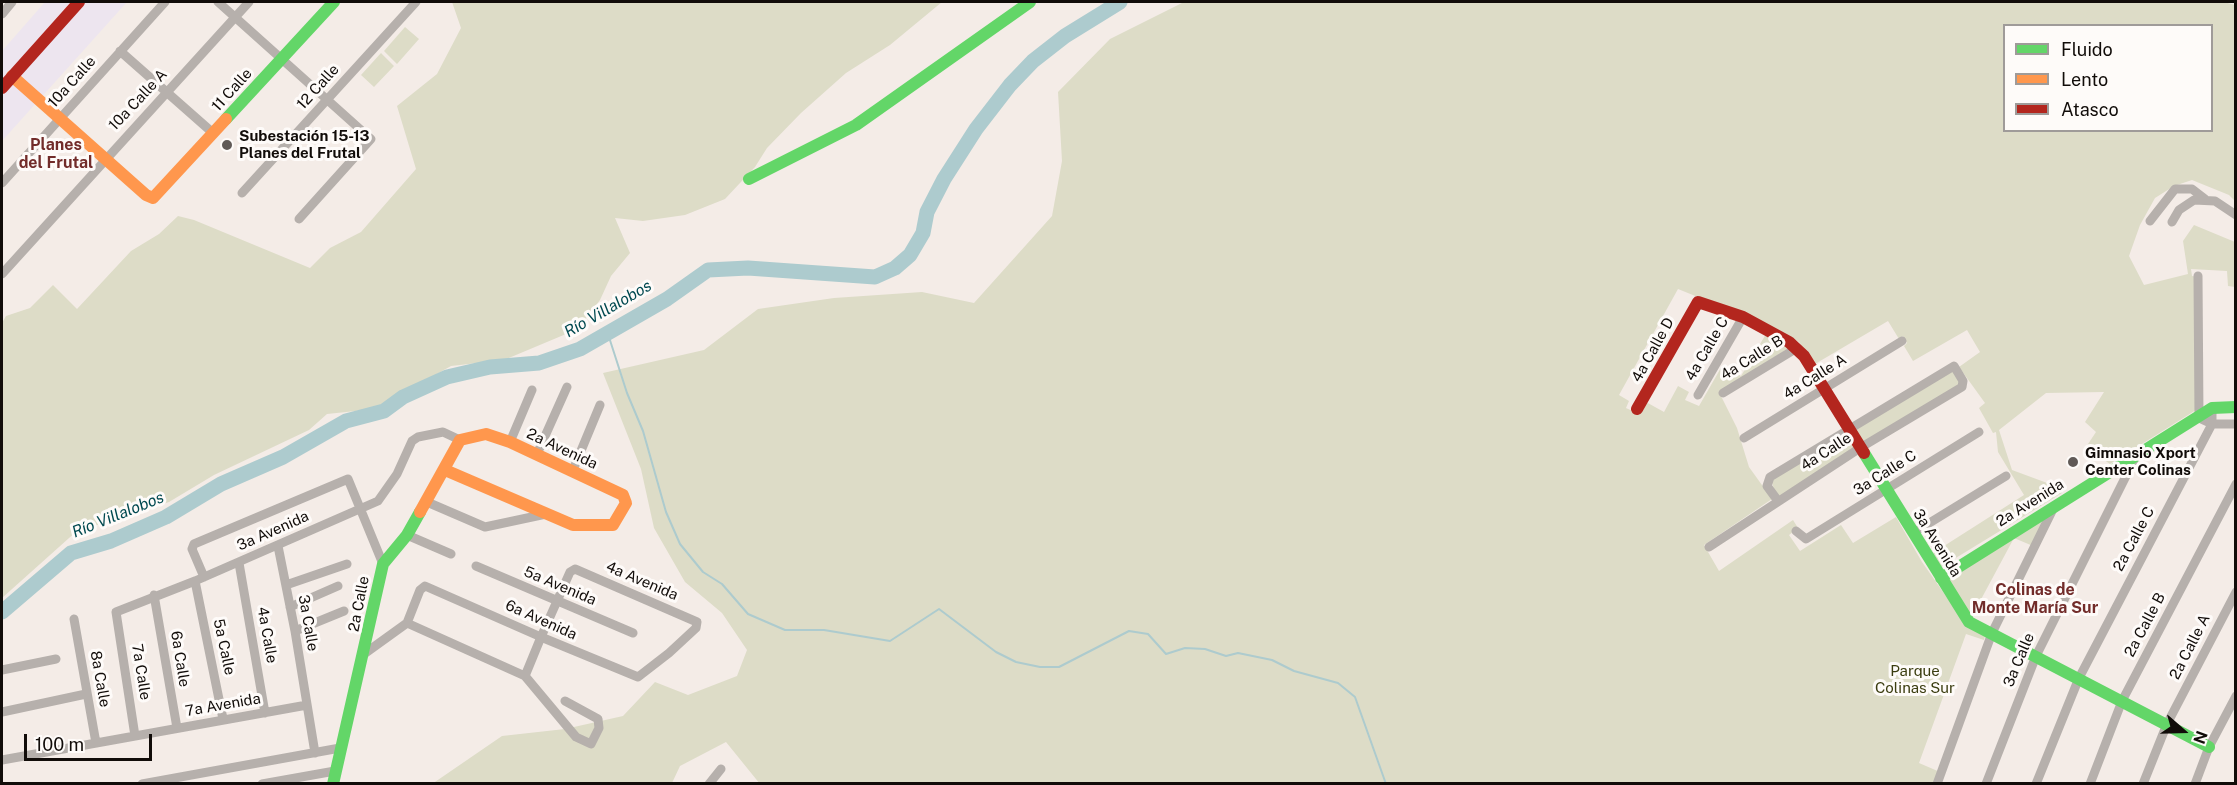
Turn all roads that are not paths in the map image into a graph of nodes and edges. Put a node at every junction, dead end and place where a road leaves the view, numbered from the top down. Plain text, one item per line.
1 (12, 2) edge
2 (79, 2) edge
3 (165, 2) edge
4 (219, 2) edge
5 (249, 2) edge
6 (334, 2) edge
7 (416, 2) edge
8 (1029, 2) edge
9 (2, 14) edge
10 (235, 16) junction
11 (120, 51) junction
12 (281, 58) junction
13 (12, 76) junction
14 (2, 88) edge
15 (166, 92) junction
16 (327, 99) junction
17 (59, 119) junction
18 (213, 133) junction
19 (104, 159) junction
20 (749, 179) dead end
21 (2, 183) edge
22 (242, 193) dead end
23 (2205, 199) junction
24 (2235, 215) edge
25 (299, 219) dead end
26 (2150, 221) dead end
27 (2172, 222) dead end
28 (2, 274) edge
29 (2198, 276) dead end
30 (1695, 306) joint
31 (1743, 317) junction
32 (1902, 341) dead end
33 (1797, 348) junction
34 (567, 387) dead end
35 (1824, 389) junction
36 (532, 390) dead end
37 (1723, 393) dead end
38 (1698, 395) dead end
39 (600, 405) dead end
40 (2235, 407) edge
41 (2212, 408) junction
42 (1637, 409) dead end
43 (2199, 418) junction
44 (2212, 424) junction
45 (2235, 424) edge
46 (1849, 429) junction
47 (1979, 432) dead end
48 (1744, 438) dead end
49 (460, 440) junction
50 (510, 442) junction
51 (1860, 447) junction
52 (537, 454) junction
53 (2136, 456) junction
54 (445, 470) junction
55 (573, 470) junction
56 (2006, 476) dead end
57 (2235, 484) edge
58 (1887, 490) junction
59 (1778, 501) junction
60 (428, 502) junction
61 (2055, 504) junction
62 (361, 507) junction
63 (546, 514) junction
64 (1796, 531) dead end
65 (1913, 533) junction
66 (407, 535) junction
67 (278, 546) junction
68 (1709, 546) dead end
69 (451, 554) dead end
70 (239, 563) junction
71 (347, 564) dead end
72 (383, 564) junction
73 (476, 566) dead end
74 (1941, 578) junction
75 (199, 579) junction
76 (286, 585) junction
77 (338, 586) dead end
78 (2235, 592) edge
79 (154, 595) junction
80 (557, 601) junction
81 (290, 607) junction
82 (344, 611) dead end
83 (116, 614) joint
84 (74, 619) dead end
85 (407, 623) junction
86 (296, 631) junction
87 (633, 633) dead end
88 (1992, 633) junction
89 (541, 638) junction
90 (364, 654) junction
91 (2036, 656) junction
92 (56, 659) dead end
93 (2, 670) edge
94 (644, 674) joint
95 (525, 676) junction
96 (2079, 678) junction
97 (86, 694) junction
98 (2235, 696) edge
99 (565, 701) dead end
100 (2122, 701) junction
101 (307, 705) junction
102 (2, 712) edge
103 (265, 713) junction
104 (223, 719) junction
105 (2167, 724) junction
106 (177, 728) junction
107 (135, 736) junction
108 (96, 743) junction
109 (2209, 747) junction
110 (340, 748) junction
111 (315, 753) junction
112 (2, 760) edge
113 (721, 769) dead end
114 (334, 777) edge
115 (142, 783) edge
116 (262, 783) edge
117 (709, 783) edge
118 (1937, 783) edge
119 (1986, 783) edge
120 (2036, 783) edge
121 (2090, 783) edge
122 (2143, 783) edge
123 (2195, 783) edge

1 - 9 street
2 - 13 street
3 - 11 street, 10a Calle
4 - 10 street
5 - 10 street, 10a Calle A
6 - 12 street, 11 Calle
7 - 16 street, 12 Calle
8 - 20 street
10 - 12 street
10 - 15 street, 10a Calle A
11 - 15 street
11 - 17 street, 10a Calle
12 - 16 street
12 - 18 street, 11 Calle
13 - 14 street
13 - 17 street
15 - 18 street
15 - 19 street, 10a Calle A
16 - 22 street, 12 Calle
16 - 25 street
17 - 19 street
17 - 21 street, 10a Calle
18 - 19 street, 11 Calle
19 - 28 street, 10a Calle A
23 - 24 street
23 - 26 street
23 - 27 street
29 - 43 street
30 - 31 street, 3a Avenida
30 - 42 street, 4a Calle D
31 - 33 street, 3a Avenida
31 - 38 street, 4a Calle C
32 - 35 street, 4a Calle A
33 - 35 street, 3a Avenida
33 - 37 street, 4a Calle B
34 - 52 street
35 - 46 street, 3a Avenida
35 - 48 street, 4a Calle A
36 - 50 street
39 - 55 street
40 - 41 street
41 - 43 street, 2a Avenida
41 - 44 street, 2a Calle C
43 - 44 street
43 - 53 street, 2a Avenida
44 - 45 street
44 - 96 street, 2a Calle C
46 - 51 street, 3a Avenida
46 - 51 street, 4a Calle
46 - 59 street, 4a Calle
47 - 58 street, 3a Calle C
49 - 50 street, 2a Avenida
49 - 54 street, 2a Calle
49 - 62 street, 3a Avenida
50 - 52 street, 2a Avenida
51 - 58 street, 3a Avenida
51 - 59 street, 4a Calle
52 - 55 street, 2a Avenida
53 - 61 street, 2a Avenida
53 - 91 street, 3a Calle
54 - 60 street, 2a Calle
54 - 63 street
55 - 63 street, 2a Avenida
56 - 65 street
57 - 100 street, 2a Calle B
58 - 64 street, 3a Calle C
58 - 65 street, 3a Avenida
59 - 68 street, 4a Calle
60 - 63 street
60 - 66 street, 2a Calle
61 - 74 street, 2a Avenida
61 - 88 street
62 - 67 street, 3a Avenida
62 - 72 street
62 - 75 street, 5a Calle
65 - 74 street, 3a Avenida
66 - 69 street
66 - 72 street, 2a Calle
67 - 70 street, 3a Avenida
67 - 76 street, 3a Calle
70 - 75 street, 3a Avenida
70 - 103 street, 4a Calle
71 - 76 street
72 - 90 street, 2a Calle
73 - 80 street, 5a Avenida
74 - 88 street, 3a Avenida
75 - 79 street, 3a Avenida
75 - 104 street, 5a Calle
76 - 81 street, 3a Calle
77 - 81 street
78 - 105 street, 2a Calle A
79 - 83 street, 3a Avenida
79 - 106 street, 6a Calle
80 - 87 street, 5a Avenida
80 - 89 street
80 - 94 street, 4a Avenida
81 - 86 street, 3a Calle
82 - 86 street
83 - 107 street, 7a Calle
84 - 97 street, 8a Calle
85 - 89 street, 6a Avenida
85 - 90 street
85 - 95 street
86 - 101 street, 3a Calle
88 - 91 street, 3a Avenida
88 - 118 street
89 - 94 street, 6a Avenida
89 - 95 street
90 - 110 street, 2a Calle
91 - 96 street, 3a Avenida
91 - 119 street, 3a Calle
92 - 93 street
95 - 99 street
96 - 100 street, 3a Avenida
96 - 120 street, 2a Calle C
97 - 102 street
97 - 108 street, 8a Calle
98 - 109 street
100 - 105 street, 3a Avenida
100 - 121 street, 2a Calle B
101 - 103 street, 7a Avenida
101 - 111 street, 3a Calle
103 - 104 street, 7a Avenida
104 - 106 street, 7a Avenida
105 - 109 street, 3a Avenida
105 - 122 street, 2a Calle A
106 - 107 street, 7a Avenida
107 - 108 street, 7a Avenida
108 - 112 street, 7a Avenida
109 - 123 street
110 - 111 street
110 - 114 street, 2a Calle
111 - 115 street
113 - 117 street
114 - 116 street

